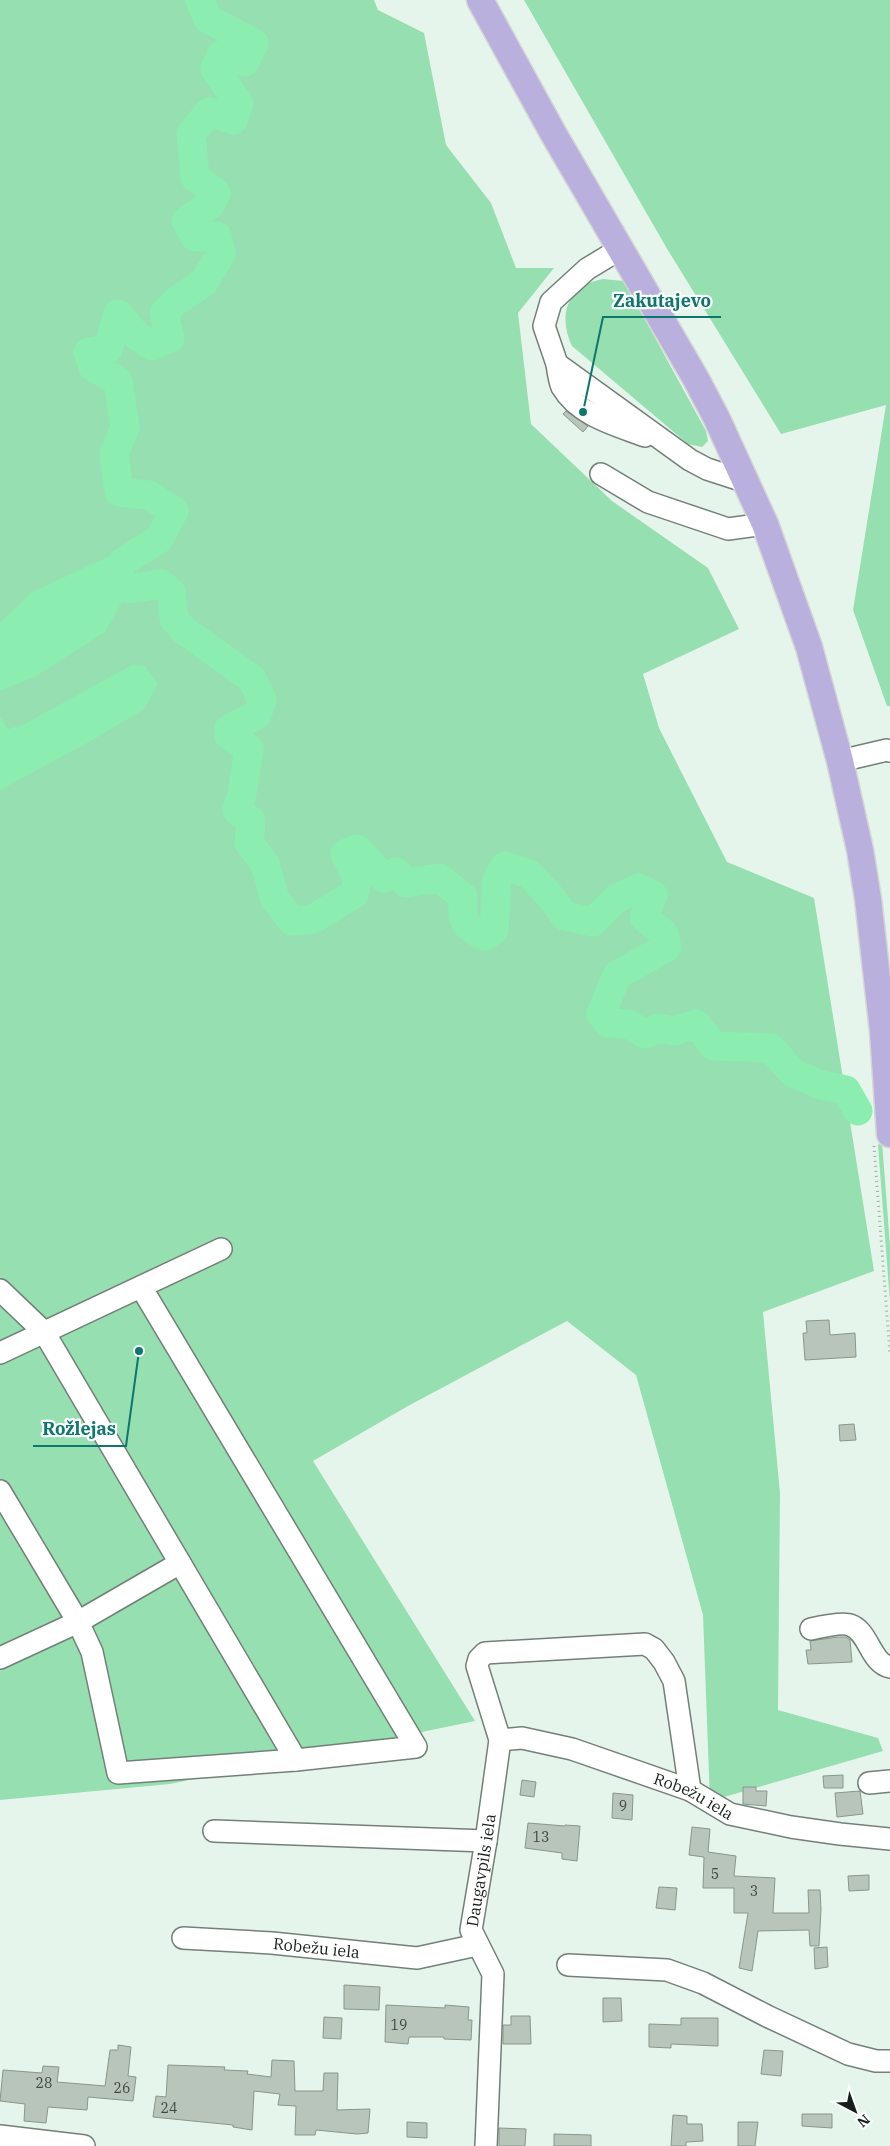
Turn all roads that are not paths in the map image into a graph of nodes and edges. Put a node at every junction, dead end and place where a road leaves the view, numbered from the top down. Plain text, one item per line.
1 (480, 0) edge
2 (620, 249) junction
3 (600, 474) dead end
4 (747, 482) junction
5 (765, 524) junction
6 (890, 751) edge
7 (840, 761) junction
8 (882, 1137) edge
9 (221, 1249) dead end
10 (141, 1287) junction
11 (0, 1290) edge
12 (44, 1332) junction
13 (0, 1353) edge
14 (0, 1491) edge
15 (180, 1563) junction
16 (78, 1622) junction
17 (811, 1628) dead end
18 (0, 1658) edge
19 (890, 1667) edge
20 (500, 1740) junction
21 (296, 1760) junction
22 (890, 1781) edge
23 (869, 1783) dead end
24 (690, 1790) junction
25 (214, 1831) dead end
26 (890, 1839) edge
27 (486, 1840) junction
28 (183, 1938) dead end
29 (478, 1945) junction
30 (568, 1965) dead end
31 (890, 2061) edge
32 (0, 2136) edge
33 (84, 2146) edge
34 (486, 2146) edge

1 - 2 main road
2 - 4 main road
2 - 4 street
3 - 5 street
4 - 5 main road
5 - 7 main road
6 - 7 street
7 - 8 main road
9 - 10 street
10 - 12 street
10 - 21 street
11 - 12 street
12 - 13 street
12 - 15 street
14 - 16 street
15 - 16 street
15 - 21 street
16 - 18 street
16 - 21 street
17 - 19 street
20 - 24 street, Robežu iela
20 - 24 street
20 - 27 street, Daugavpils iela
22 - 23 street
24 - 26 street, Robežu iela
25 - 27 street
27 - 29 street, Daugavpils iela
28 - 29 street, Robežu iela
29 - 34 street, Daugavpils iela
30 - 31 street
32 - 33 street

